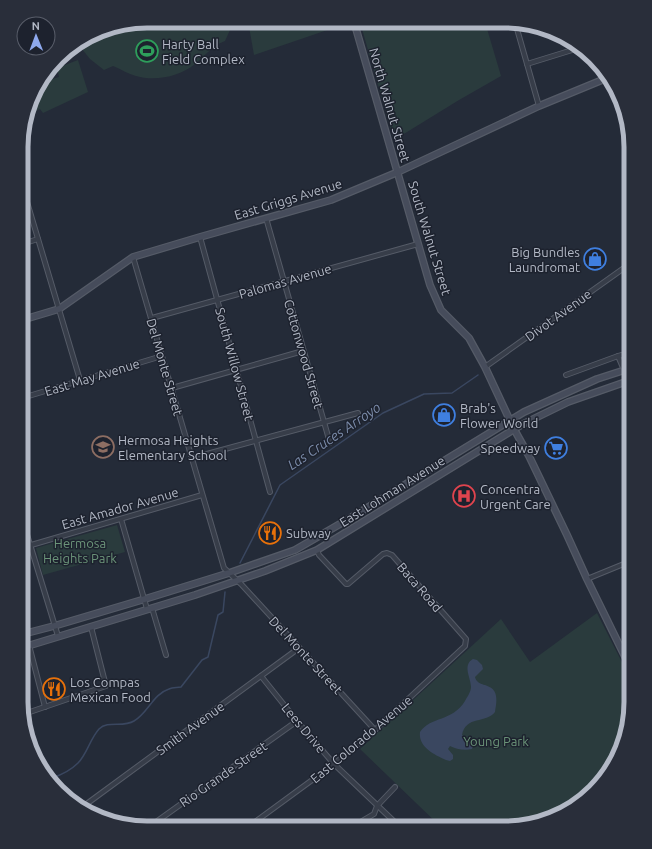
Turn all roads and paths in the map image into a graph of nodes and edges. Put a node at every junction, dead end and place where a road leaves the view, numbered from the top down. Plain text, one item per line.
1 (356, 28) edge
2 (517, 29) edge
3 (571, 49) edge
4 (527, 64) junction
5 (603, 80) edge
6 (539, 106) junction
7 (398, 172) junction
8 (28, 205) edge
9 (266, 218) junction
10 (200, 237) junction
11 (38, 239) junction
12 (28, 242) edge
13 (418, 244) junction
14 (133, 257) junction
15 (624, 268) edge
16 (284, 281) junction
17 (217, 299) junction
18 (59, 309) junction
19 (28, 318) edge
20 (152, 318) junction
21 (303, 351) junction
22 (624, 354) edge
23 (162, 356) junction
24 (618, 356) junction
25 (485, 367) junction
26 (236, 370) junction
27 (624, 370) joint
28 (566, 375) dead end
29 (80, 380) junction
30 (624, 383) edge
31 (172, 388) junction
32 (564, 394) junction
33 (28, 396) edge
34 (568, 402) junction
35 (358, 413) dead end
36 (510, 420) junction
37 (323, 421) junction
38 (514, 429) junction
39 (256, 440) junction
40 (330, 443) dead end
41 (192, 458) junction
42 (270, 492) dead end
43 (202, 495) junction
44 (121, 519) junction
45 (28, 537) edge
46 (31, 546) junction
47 (28, 547) edge
48 (317, 550) junction
49 (624, 564) edge
50 (229, 573) junction
51 (587, 579) junction
52 (236, 581) junction
53 (145, 599) junction
54 (149, 608) junction
55 (54, 626) junction
56 (91, 627) junction
57 (28, 633) edge
58 (58, 636) junction
59 (466, 642) joint
60 (29, 645) joint
61 (299, 648) junction
62 (166, 655) dead end
63 (624, 655) edge
64 (261, 676) junction
65 (45, 707) junction
66 (28, 713) edge
67 (297, 721) junction
68 (375, 730) junction
69 (334, 764) junction
70 (395, 787) dead end
71 (86, 804) edge
72 (378, 806) junction
73 (258, 820) edge
74 (157, 821) edge
75 (362, 821) edge
76 (394, 821) edge

1 - 7 main road, North Walnut Street
2 - 4 street
3 - 4 street
4 - 6 street
5 - 6 main road, East Griggs Avenue
6 - 7 main road, East Griggs Avenue
7 - 9 main road, East Griggs Avenue
7 - 13 main road, South Walnut Street
8 - 11 street
9 - 10 main road, East Griggs Avenue
9 - 16 street, Cottonwood Street
10 - 14 main road, East Griggs Avenue
10 - 17 street, South Willow Street
11 - 12 street
11 - 18 street
13 - 16 street, Palomas Avenue
13 - 25 main road, South Walnut Street
14 - 18 main road, East Griggs Avenue
14 - 20 street, Del Monte Street
15 - 25 street, Divot Avenue
16 - 17 street, Palomas Avenue
16 - 21 street, Cottonwood Street
17 - 20 street, Palomas Avenue
17 - 26 street, South Willow Street
18 - 19 main road, East Griggs Avenue
18 - 29 street
20 - 23 street, Del Monte Street
21 - 26 street
21 - 37 street, Cottonwood Street
22 - 24 street
23 - 29 street, East May Avenue
23 - 31 street, Del Monte Street
24 - 27 street
24 - 28 street
25 - 36 main road, South Walnut Street
26 - 31 street
26 - 39 street, South Willow Street
27 - 32 main road, East Lohman Avenue
29 - 33 street, East May Avenue
30 - 34 main road, East Lohman Avenue
31 - 41 street, Del Monte Street
32 - 34 main road
32 - 36 main road, East Lohman Avenue
34 - 38 main road, East Lohman Avenue
35 - 37 street
36 - 38 main road, South Walnut Street
36 - 50 main road, East Lohman Avenue
37 - 39 street
37 - 40 street, Cottonwood Street
38 - 48 main road, East Lohman Avenue
38 - 51 main road, South Walnut Street
39 - 41 street
39 - 42 street, South Willow Street
41 - 43 street, Del Monte Street
43 - 44 street, East Amador Avenue
43 - 50 street, Del Monte Street
44 - 46 street, East Amador Avenue
44 - 53 street
45 - 46 street
46 - 47 street, East Amador Avenue
46 - 55 street
48 - 52 main road, East Lohman Avenue
48 - 59 street, Baca Road
49 - 51 street
50 - 52 street, Del Monte Street
50 - 53 main road, East Lohman Avenue
51 - 63 main road, South Walnut Street
52 - 54 main road, East Lohman Avenue
52 - 61 street, Del Monte Street
53 - 54 street
53 - 55 main road, East Lohman Avenue
54 - 56 main road, East Lohman Avenue
54 - 62 street
55 - 57 main road
55 - 58 street
56 - 58 main road, East Lohman Avenue
56 - 65 street
58 - 60 main road, East Lohman Avenue
59 - 68 street, East Colorado Avenue
60 - 65 street
61 - 64 street, Smith Avenue
61 - 68 street, Del Monte Street
64 - 67 street, Lees Drive
64 - 71 street, Smith Avenue
65 - 66 street
67 - 69 street, Lees Drive
67 - 74 street, Rio Grande Street
68 - 69 street, East Colorado Avenue
69 - 72 street, Lees Drive
69 - 73 street, East Colorado Avenue
70 - 72 street
72 - 75 street
72 - 76 street, Lees Drive

